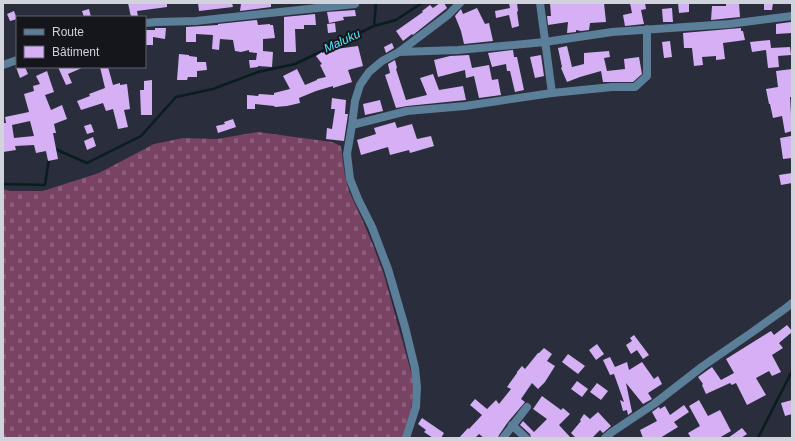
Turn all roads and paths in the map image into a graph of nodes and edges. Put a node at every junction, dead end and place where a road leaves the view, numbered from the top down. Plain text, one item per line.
1 (460, 3) edge
2 (540, 3) edge
3 (355, 4) edge
4 (792, 16) edge
5 (146, 23) edge
6 (647, 29) junction
7 (545, 42) junction
8 (399, 52) junction
9 (16, 60) edge
10 (3, 65) edge
11 (552, 93) junction
12 (352, 125) junction
13 (792, 303) edge
14 (527, 407) dead end
15 (512, 425) junction
16 (406, 438) edge
17 (502, 438) edge
18 (526, 438) edge
19 (605, 438) edge

1 - 8 street
2 - 7 street
3 - 5 street
4 - 6 street
6 - 7 street
6 - 11 street
7 - 8 street
7 - 11 street
8 - 12 street
9 - 10 street
11 - 12 street
12 - 16 street
13 - 19 street
14 - 15 street
15 - 17 street
15 - 18 street

